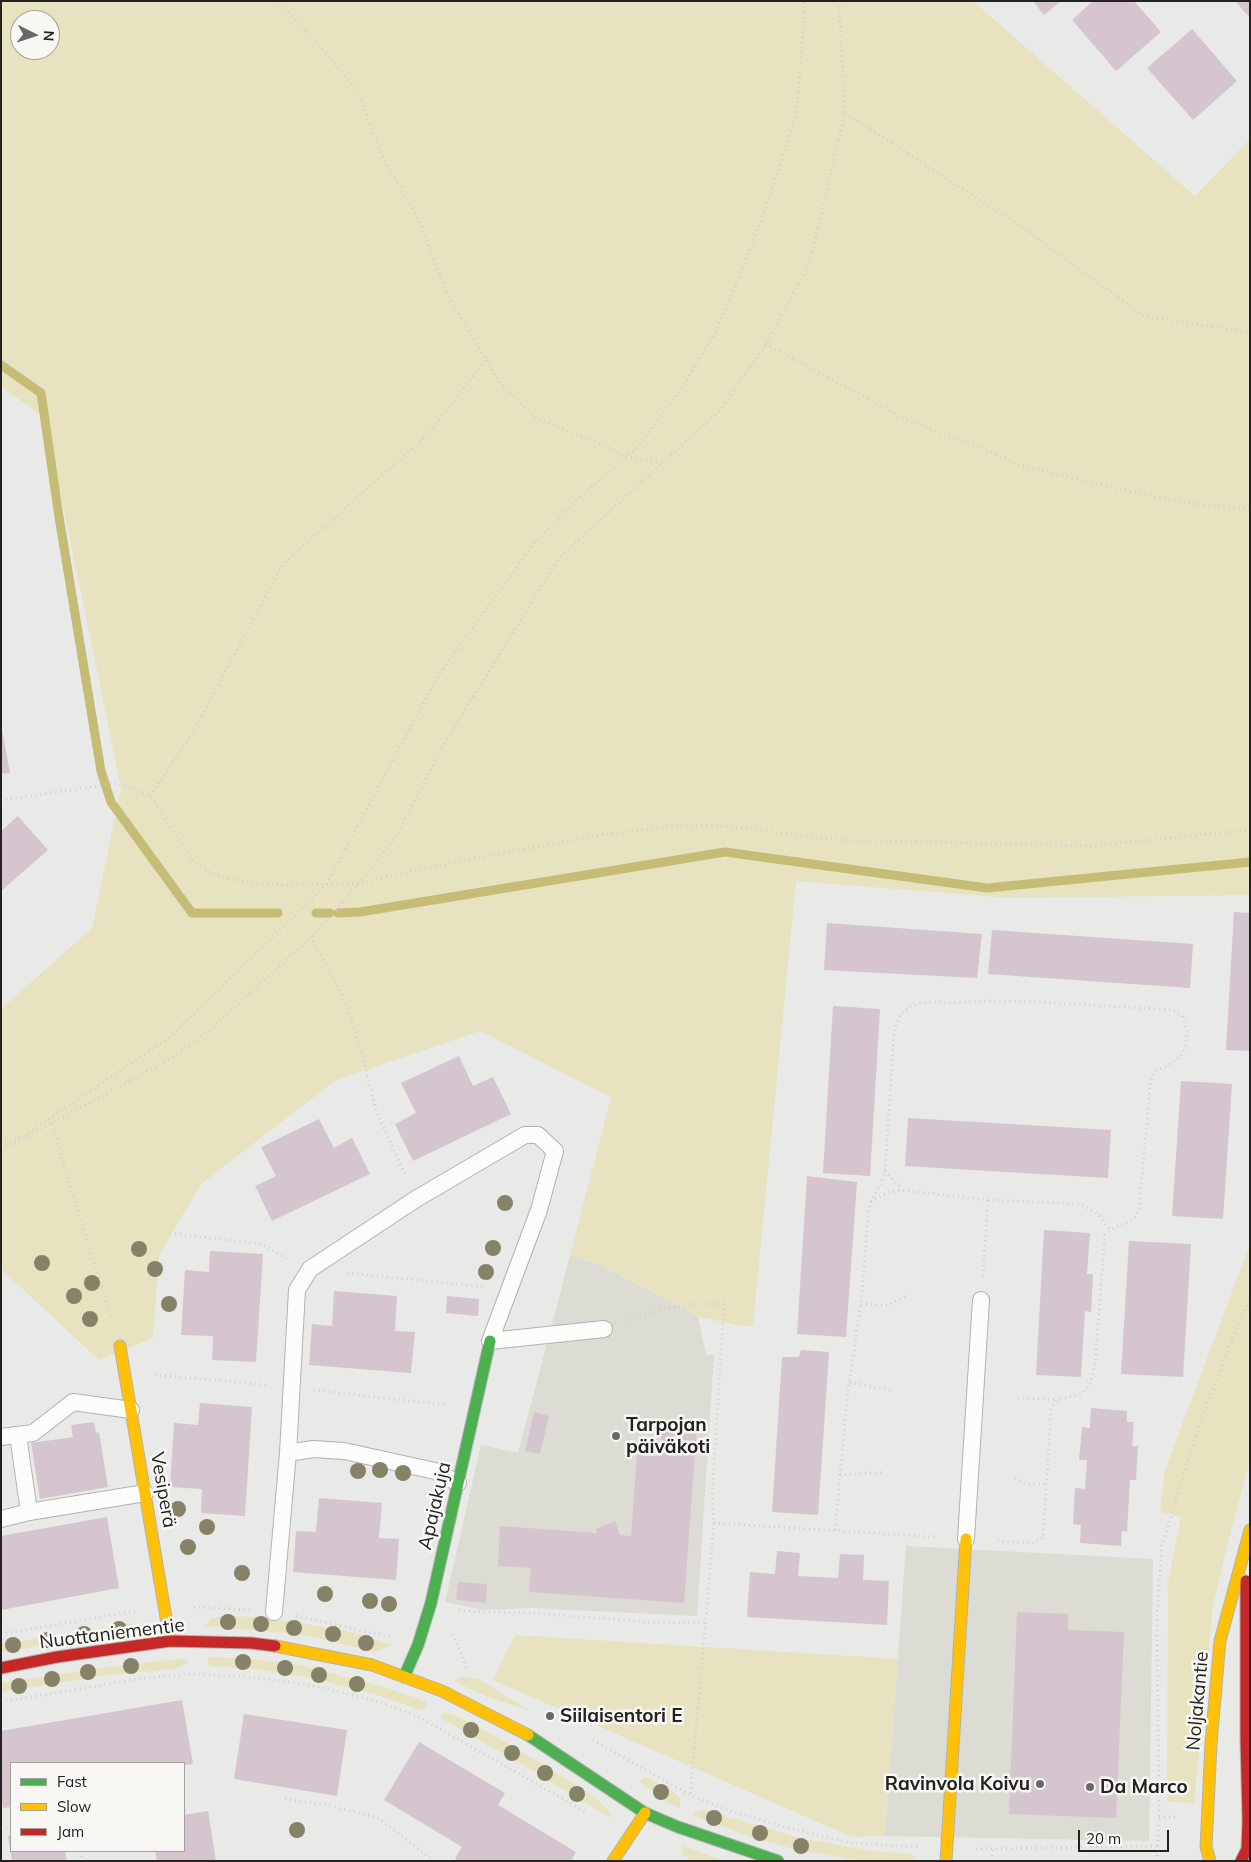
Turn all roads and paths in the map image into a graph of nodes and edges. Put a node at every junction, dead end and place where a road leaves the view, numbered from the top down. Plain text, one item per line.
1 (278, 1) edge
2 (805, 1) edge
3 (839, 1) edge
4 (845, 113) junction
5 (1250, 332) edge
6 (766, 344) junction
7 (486, 360) junction
8 (626, 457) junction
9 (663, 463) junction
10 (1250, 509) edge
11 (150, 796) junction
12 (1, 800) edge
13 (1250, 830) edge
14 (359, 884) junction
15 (326, 885) junction
16 (311, 937) junction
17 (52, 1124) junction
18 (1, 1146) edge
19 (1, 1150) edge
20 (885, 1171) junction
21 (902, 1190) junction
22 (416, 1199) junction
23 (988, 1200) junction
24 (870, 1202) junction
25 (1110, 1232) junction
26 (174, 1234) dead end
27 (310, 1269) junction
28 (510, 1290) junction
29 (909, 1295) dead end
30 (981, 1300) joint
31 (1250, 1301) edge
32 (861, 1304) junction
33 (604, 1329) joint
34 (490, 1341) junction
35 (120, 1346) joint
36 (125, 1372) junction
37 (850, 1382) junction
38 (292, 1387) junction
39 (894, 1392) dead end
40 (1018, 1398) dead end
41 (1057, 1400) junction
42 (475, 1408) junction
43 (131, 1410) junction
44 (18, 1435) junction
45 (1, 1437) edge
46 (288, 1453) junction
47 (885, 1472) dead end
48 (840, 1474) junction
49 (1015, 1478) dead end
50 (458, 1482) junction
51 (1046, 1484) junction
52 (145, 1493) junction
53 (29, 1512) junction
54 (1, 1518) edge
55 (714, 1523) junction
56 (835, 1530) junction
57 (1250, 1530) edge
58 (966, 1539) junction
59 (1245, 1546) junction
60 (431, 1603) junction
61 (274, 1612) dead end
62 (706, 1622) junction
63 (452, 1632) dead end
64 (170, 1641) junction
65 (460, 1665) dead end
66 (1, 1668) edge
67 (404, 1677) junction
68 (1, 1702) edge
69 (588, 1737) dead end
70 (690, 1795) junction
71 (286, 1799) dead end
72 (586, 1812) dead end
73 (645, 1813) junction
74 (1158, 1846) junction
75 (993, 1848) junction
76 (946, 1855) edge
77 (434, 1861) edge
78 (613, 1861) edge
79 (778, 1861) edge
80 (992, 1861) edge
81 (1157, 1861) edge
82 (1210, 1861) edge
83 (1241, 1861) edge

1 - 7 path
2 - 8 path
3 - 4 path
4 - 5 path
4 - 6 path
6 - 9 path
6 - 10 path
7 - 8 path
7 - 11 path
8 - 9 path
8 - 15 path
9 - 14 path
11 - 12 path
11 - 15 path
13 - 14 path
14 - 15 path
14 - 16 path
15 - 18 path
16 - 17 path
16 - 22 path
17 - 19 path
17 - 35 path
20 - 21 path
20 - 24 path
20 - 25 path
21 - 23 path
21 - 24 path
22 - 27 lane
22 - 28 lane
23 - 25 path
23 - 30 path
24 - 32 path
25 - 41 path
26 - 27 path
27 - 28 path
27 - 38 lane
28 - 34 lane
29 - 32 path
30 - 58 lane
31 - 74 path
32 - 37 path
33 - 34 lane
33 - 55 path
34 - 42 street, Apajakuja
35 - 36 street, Vesiperä
36 - 38 path
36 - 43 street, Vesiperä
37 - 39 path
37 - 48 path
38 - 42 path
38 - 46 lane
40 - 41 path
41 - 51 path
42 - 50 street, Apajakuja
43 - 44 lane
43 - 52 street, Vesiperä
44 - 45 lane
44 - 53 lane
46 - 50 lane
46 - 61 lane
47 - 48 path
48 - 56 path
49 - 51 path
50 - 60 street, Apajakuja
51 - 58 path
52 - 53 lane
52 - 64 street, Vesiperä
53 - 54 lane
55 - 56 path
55 - 62 path
56 - 58 path
57 - 59 street, Noljakantie
58 - 76 street
59 - 82 street, Noljakantie
59 - 83 street, Noljakantie
60 - 62 path
60 - 67 street, Apajakuja
62 - 70 path
63 - 65 path
64 - 66 street, Nuottaniementie
64 - 67 street, Nuottaniementie
67 - 73 street, Nuottaniementie
68 - 72 path
69 - 70 path
70 - 76 path
71 - 77 path
73 - 78 street
73 - 79 street, Nuottaniementie
74 - 75 path
74 - 81 path
75 - 76 path
75 - 80 path

